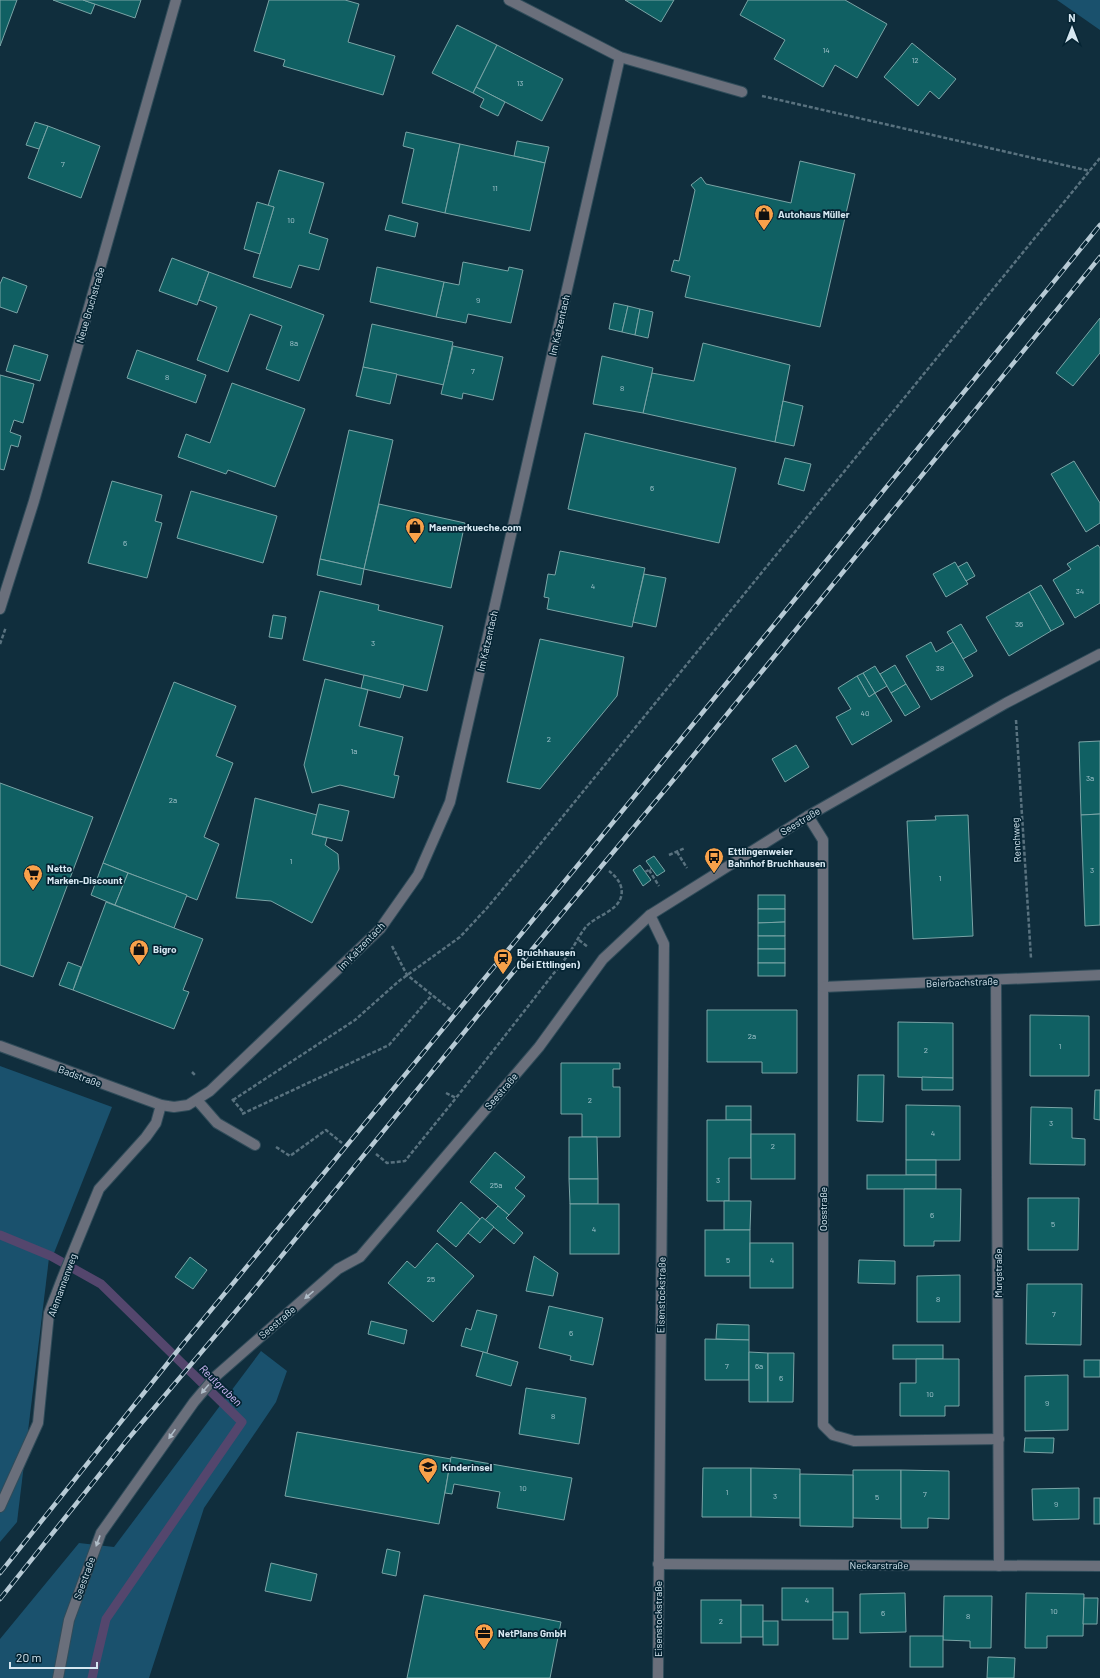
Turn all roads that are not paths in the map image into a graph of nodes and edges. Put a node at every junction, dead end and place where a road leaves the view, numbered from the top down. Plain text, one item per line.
1 (176, 0) edge
2 (509, 0) edge
3 (620, 57) junction
4 (742, 92) road end
5 (0, 609) edge
6 (1100, 654) edge
7 (808, 816) junction
8 (650, 915) junction
9 (1100, 975) edge
10 (996, 981) junction
11 (823, 987) junction
12 (0, 1046) edge
13 (196, 1100) junction
14 (161, 1105) junction
15 (256, 1145) dead end
16 (999, 1439) junction
17 (0, 1507) edge
18 (658, 1564) junction
19 (999, 1566) junction
20 (1100, 1566) edge
21 (58, 1678) edge
22 (658, 1678) edge

1 - 5 street, Neue Bruchstraße
2 - 3 street
3 - 4 street
3 - 13 street, Im Katzentach
6 - 7 street, Seestraße
7 - 8 street, Seestraße
7 - 11 street, Oosstraße
8 - 18 street, Eisenstockstraße
8 -> 21 street, Seestraße
9 - 10 street, Beierbachstraße
10 - 11 street, Beierbachstraße
10 - 16 street, Murgstraße
11 - 16 street, Oosstraße
12 - 14 street, Badstraße
13 - 14 street, Im Katzentach
13 - 15 street
14 - 17 street, Alemannenweg
16 - 19 street, Murgstraße
18 - 19 street, Neckarstraße
18 - 22 street, Eisenstockstraße
19 - 20 street, Neckarstraße

